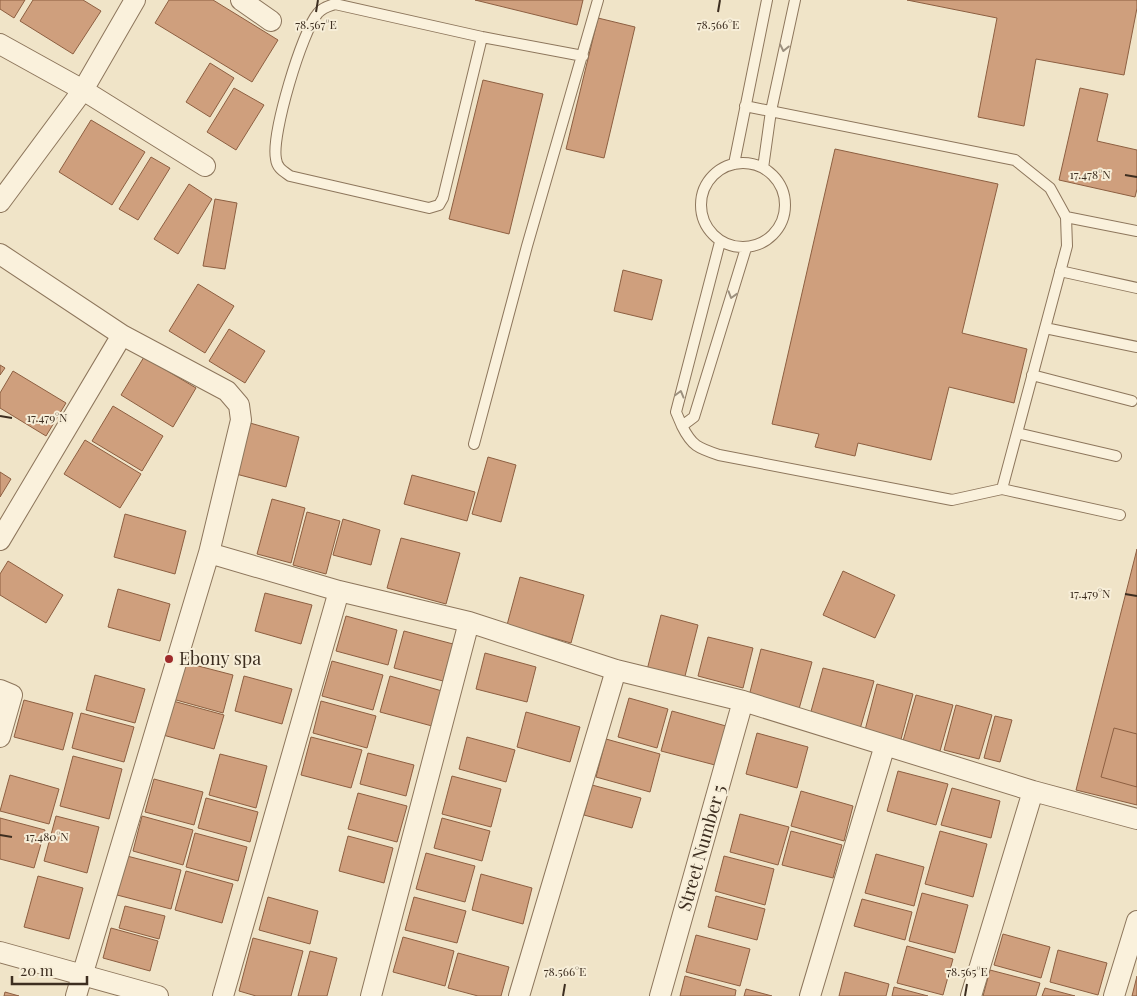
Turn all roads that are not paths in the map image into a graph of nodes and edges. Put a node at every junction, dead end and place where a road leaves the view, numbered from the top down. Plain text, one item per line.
1 (135, 0) edge
2 (241, 0) edge
3 (598, 0) edge
4 (767, 0) edge
5 (795, 0) edge
6 (271, 21) dead end
7 (482, 37) junction
8 (0, 44) edge
9 (583, 56) junction
10 (83, 90) junction
11 (745, 106) junction
12 (771, 111) junction
13 (734, 164) junction
14 (205, 166) dead end
15 (763, 168) junction
16 (0, 202) edge
17 (1066, 217) junction
18 (1137, 231) edge
19 (720, 242) junction
20 (746, 248) junction
21 (0, 254) edge
22 (1060, 271) junction
23 (1137, 288) edge
24 (1045, 328) junction
25 (122, 335) junction
26 (1137, 347) edge
27 (1032, 376) junction
28 (1132, 401) dead end
29 (682, 426) junction
30 (1017, 433) junction
31 (474, 444) dead end
32 (1116, 456) dead end
33 (1002, 489) junction
34 (1120, 516) dead end
35 (0, 540) edge
36 (209, 553) junction
37 (339, 591) junction
38 (469, 622) junction
39 (616, 670) junction
40 (0, 690) edge
41 (743, 701) junction
42 (0, 737) edge
43 (886, 745) junction
44 (1034, 791) junction
45 (1137, 819) edge
46 (1137, 921) edge
47 (0, 952) edge
48 (83, 975) junction
49 (76, 996) edge
50 (158, 996) edge
51 (223, 996) edge
52 (371, 996) edge
53 (519, 996) edge
54 (660, 996) edge
55 (810, 996) edge
56 (971, 996) edge
57 (1114, 996) edge

1 - 10 street
2 - 6 street
3 - 9 lane
4 - 11 lane
5 -> 12 lane
7 - 7 lane
7 - 9 lane
8 - 10 street
9 - 31 lane
10 - 14 street
10 - 16 street
11 - 12 lane
11 - 13 lane
12 - 15 lane
12 - 17 lane
13 - 15 lane
13 - 19 lane
15 - 20 lane
17 - 18 lane
17 - 22 lane
19 - 20 lane
29 -> 19 lane
20 -> 29 lane
21 - 25 street
22 - 23 lane
22 - 24 lane
24 - 26 lane
24 - 27 lane
25 - 35 street
25 - 36 street
27 - 28 lane
27 - 30 lane
29 - 33 lane
30 - 32 lane
30 - 33 lane
33 - 34 lane
36 - 37 street
36 - 48 street
37 - 38 street
37 - 51 street
38 - 39 street
38 - 52 street
39 - 41 street
39 - 53 street
40 - 42 street
41 - 43 street
41 - 54 street, Street Number 5
43 - 44 street
43 - 55 street
44 - 45 street
44 - 56 street
46 - 57 street
47 - 48 street
48 - 49 street
48 - 50 street

